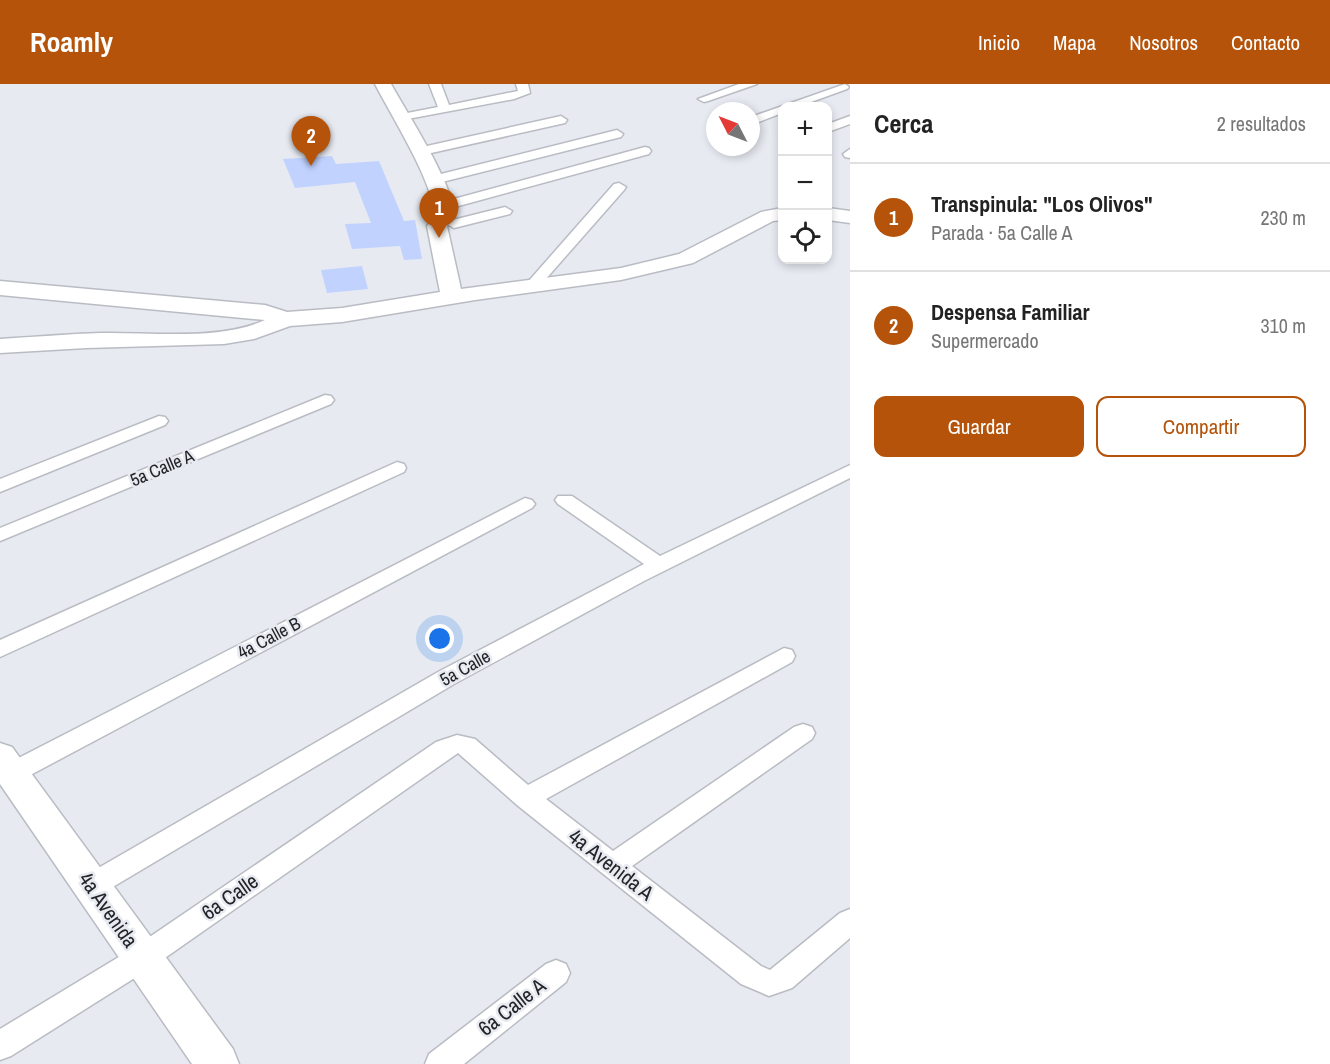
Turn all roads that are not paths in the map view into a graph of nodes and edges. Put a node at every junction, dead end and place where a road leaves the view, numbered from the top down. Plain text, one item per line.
1 (383, 84) edge
2 (435, 84) edge
3 (522, 84) edge
4 (752, 84) edge
5 (842, 87) edge
6 (704, 99) dead end
7 (801, 102) edge
8 (445, 110) junction
9 (778, 112) edge
10 (401, 118) junction
11 (760, 118) edge
12 (561, 120) dead end
13 (850, 120) edge
14 (832, 127) edge
15 (617, 134) dead end
16 (645, 151) dead end
17 (418, 152) junction
18 (434, 180) junction
19 (619, 187) dead end
20 (505, 211) dead end
21 (832, 214) edge
22 (447, 215) junction
23 (778, 215) edge
24 (850, 216) edge
25 (470, 278) junction
26 (532, 286) junction
27 (0, 288) edge
28 (452, 297) junction
29 (285, 318) junction
30 (0, 346) edge
31 (325, 400) dead end
32 (159, 421) dead end
33 (398, 468) dead end
34 (850, 471) edge
35 (0, 486) edge
36 (565, 500) dead end
37 (525, 504) dead end
38 (0, 535) edge
39 (659, 565) junction
40 (0, 649) edge
41 (784, 656) dead end
42 (803, 733) dead end
43 (457, 744) joint
44 (6, 765) edge
45 (526, 798) junction
46 (612, 866) junction
47 (92, 886) junction
48 (850, 921) edge
49 (142, 958) junction
50 (556, 973) dead end
51 (0, 1046) edge
52 (217, 1064) edge
53 (440, 1064) edge

1 - 10 street
2 - 8 street
3 - 8 street
4 - 6 street
5 - 7 street
8 - 10 street
9 - 11 street
10 - 17 street
12 - 17 street
13 - 14 street
15 - 18 street
16 - 22 street
17 - 18 street
18 - 22 street
19 - 26 street
20 - 22 street
21 - 24 street
22 - 25 street
22 - 28 street
23 - 26 street
25 - 26 street
25 - 28 street
27 - 29 street
28 - 29 street
29 - 30 street
31 - 38 street, 5a Calle A
32 - 35 street
33 - 40 street
34 - 39 street, 5a Calle
36 - 39 street
37 - 44 street, 4a Calle B
39 - 47 street, 5a Calle
41 - 45 street
42 - 46 street
43 - 45 street, 4a Avenida A
43 - 49 street, 6a Calle
44 - 47 street, 4a Avenida
45 - 46 street, 4a Avenida A
46 - 48 street, 4a Avenida A
47 - 49 street, 4a Avenida
49 - 51 street, 6a Calle
49 - 52 street, 4a Avenida
50 - 53 street, 6a Calle A

